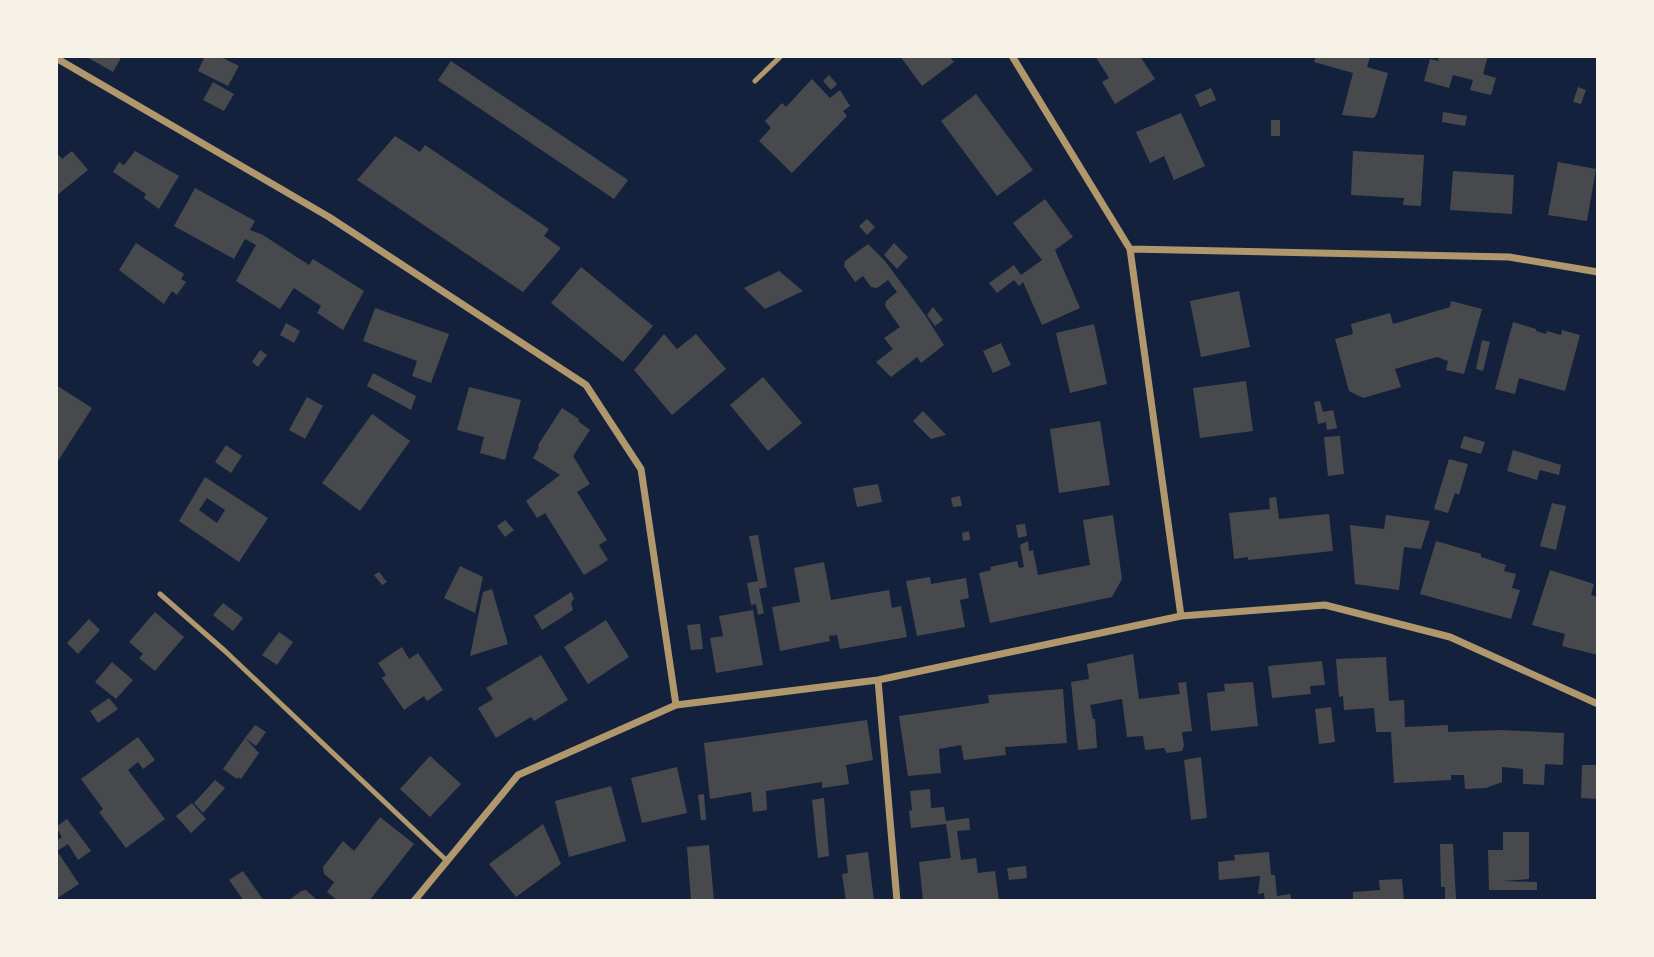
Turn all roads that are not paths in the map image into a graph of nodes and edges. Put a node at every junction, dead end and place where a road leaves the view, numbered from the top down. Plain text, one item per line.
1 (782, 56) edge
2 (1012, 56) edge
3 (56, 58) edge
4 (755, 81) dead end
5 (1129, 249) junction
6 (1598, 272) edge
7 (160, 594) dead end
8 (1181, 616) junction
9 (878, 680) junction
10 (1598, 704) edge
11 (676, 705) junction
12 (447, 861) junction
13 (414, 901) edge
14 (897, 901) edge

1 - 4 lane
2 - 5 street
3 - 11 street
5 - 6 street
5 - 8 street
7 - 12 lane
8 - 9 street
8 - 10 street
9 - 11 street
9 - 14 street
11 - 12 street
12 - 13 street

